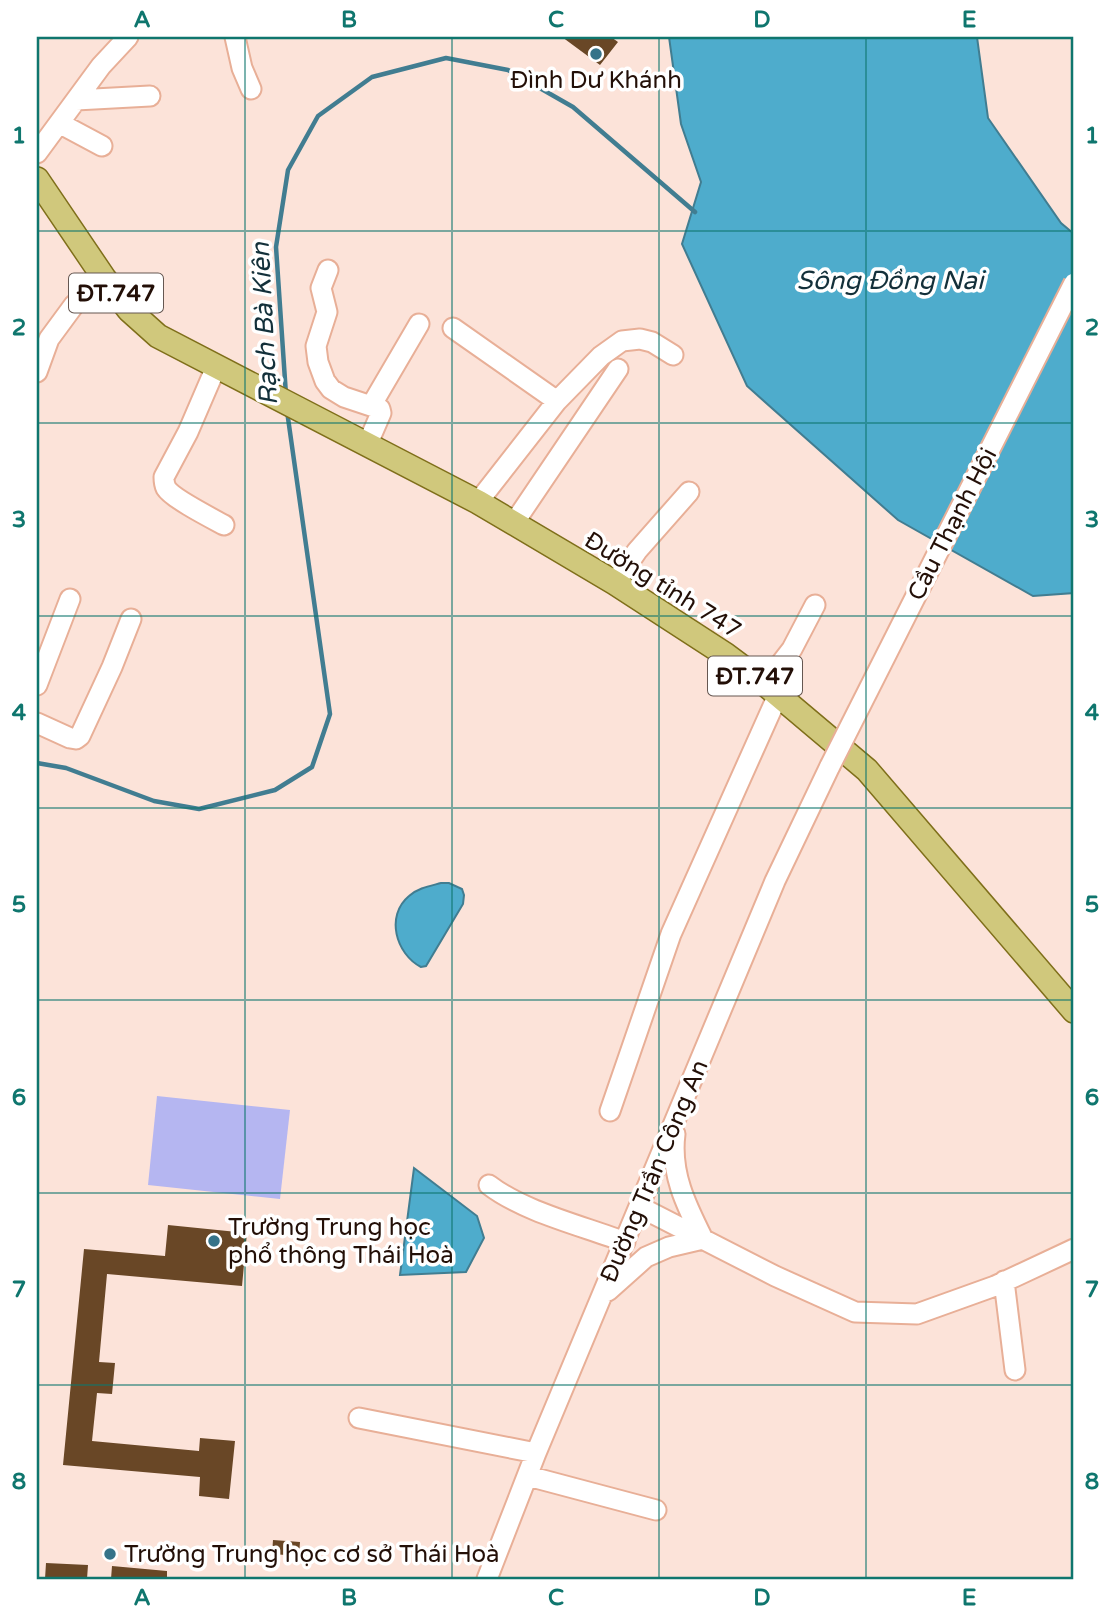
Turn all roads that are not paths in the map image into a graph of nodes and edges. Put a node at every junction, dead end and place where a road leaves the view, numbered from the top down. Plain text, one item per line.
1 (128, 37) edge
2 (235, 37) edge
3 (251, 89) dead end
4 (150, 96) dead end
5 (76, 100) junction
6 (59, 123) junction
7 (102, 146) dead end
8 (37, 153) edge
9 (37, 178) edge
10 (328, 270) dead end
11 (104, 278) junction
12 (1074, 283) edge
13 (419, 324) dead end
14 (453, 328) dead end
15 (673, 355) dead end
16 (618, 369) dead end
17 (222, 370) junction
18 (37, 372) edge
19 (557, 401) junction
20 (371, 406) junction
21 (363, 440) junction
22 (689, 492) dead end
23 (478, 502) junction
24 (514, 523) junction
25 (223, 525) dead end
26 (615, 583) junction
27 (70, 599) dead end
28 (815, 605) dead end
29 (131, 619) dead end
30 (37, 685) edge
31 (771, 690) junction
32 (37, 723) edge
33 (830, 766) joint
34 (1074, 1011) edge
35 (610, 1111) dead end
36 (678, 1115) junction
37 (489, 1185) dead end
38 (640, 1207) junction
39 (703, 1239) junction
40 (625, 1242) junction
41 (1074, 1249) edge
42 (1004, 1281) junction
43 (603, 1296) junction
44 (1015, 1370) dead end
45 (359, 1418) dead end
46 (536, 1453) junction
47 (528, 1476) junction
48 (656, 1510) dead end
49 (487, 1579) edge

1 - 5 street
2 - 3 street
4 - 5 street
5 - 6 street
6 - 7 street
6 - 8 street
9 - 11 main road, ĐT.747
10 - 20 street
11 - 17 main road, ĐT.747
11 - 18 street
12 - 33 street, Cầu Thạnh Hội, bridge
13 - 20 street
14 - 19 street
15 - 19 street
16 - 24 street
17 - 21 main road, ĐT.747
17 - 25 street
19 - 23 street
20 - 21 street
21 - 23 main road, Đường tỉnh 747 / ĐT.747
22 - 26 street
23 - 24 main road, Đường tỉnh 747 / ĐT.747
24 - 26 main road, Đường tỉnh 747 / ĐT.747
26 - 31 main road, Đường tỉnh 747 / ĐT.747
27 - 30 street
28 - 31 street
29 - 32 street
31 - 34 main road, Đường tỉnh 747 / ĐT.747
31 - 35 street
33 - 36 street, Đường Trần Công An
36 - 38 street, Đường Trần Công An
36 - 39 street
37 - 40 street
38 - 39 street
38 - 40 street, Đường Trần Công An
39 - 42 street
39 - 43 street
40 - 43 street, Đường Trần Công An
41 - 42 street
42 - 44 street
43 - 46 street, Đường Trần Công An
45 - 46 street
46 - 47 street, Đường Trần Công An
47 - 48 street
47 - 49 street, Đường Trần Công An

